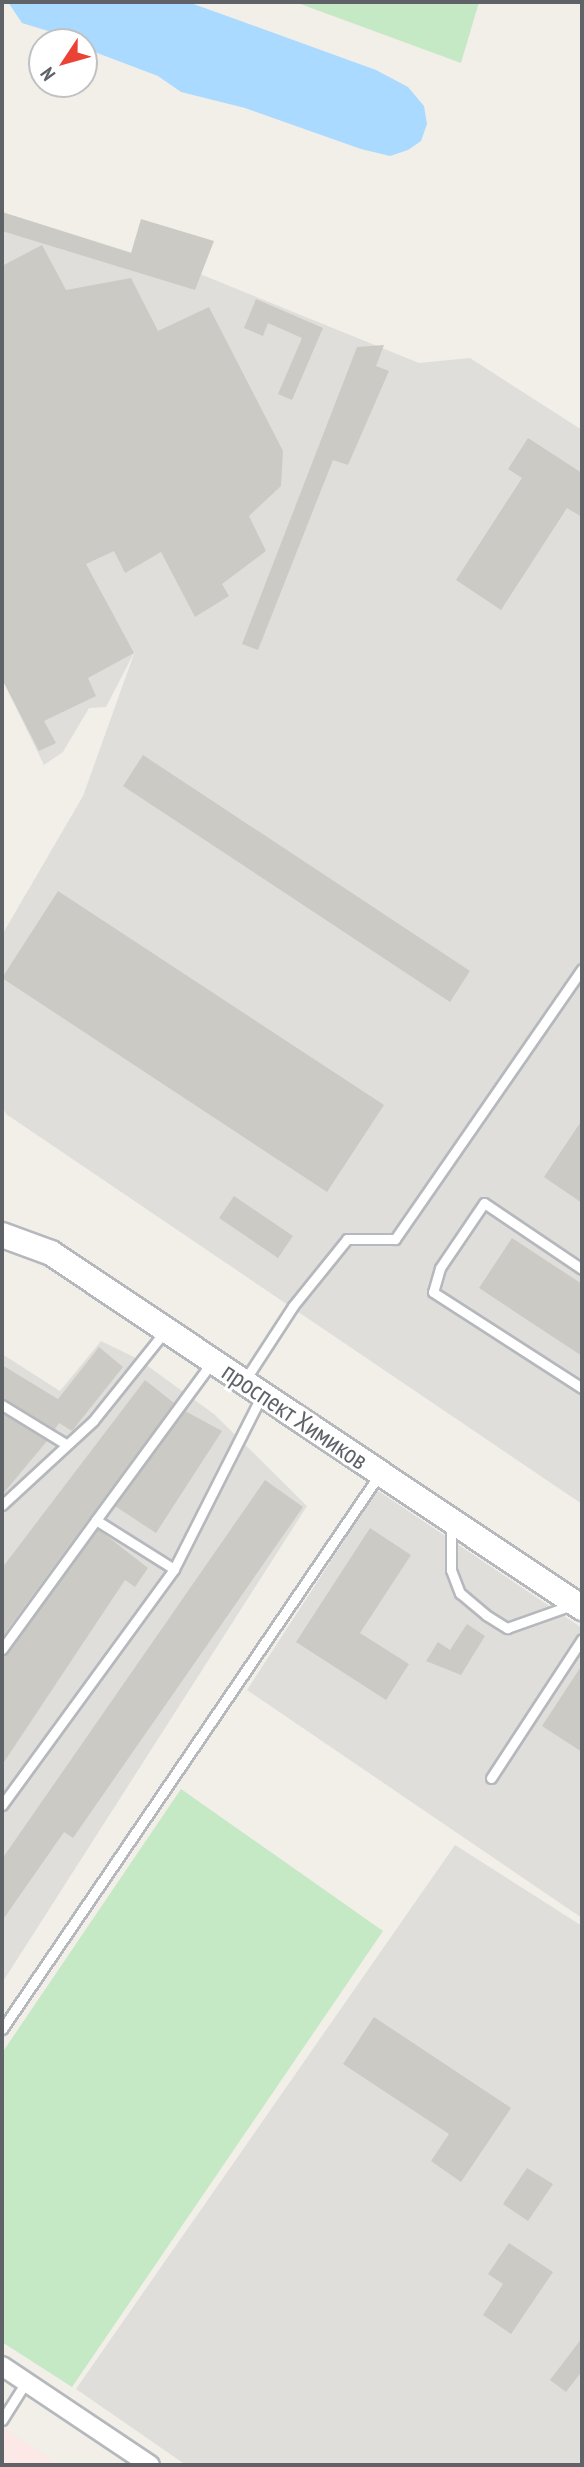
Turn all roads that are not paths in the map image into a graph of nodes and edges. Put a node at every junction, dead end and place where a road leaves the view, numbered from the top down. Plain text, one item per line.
1 (582, 968) edge
2 (2, 1235) edge
3 (582, 1269) edge
4 (166, 1329) junction
5 (213, 1361) junction
6 (253, 1387) junction
7 (582, 1388) edge
8 (2, 1405) edge
9 (65, 1443) junction
10 (379, 1474) junction
11 (2, 1505) edge
12 (96, 1520) junction
13 (451, 1521) junction
14 (174, 1569) junction
15 (579, 1606) edge
16 (582, 1639) edge
17 (2, 1649) edge
18 (491, 1778) dead end
19 (2, 1805) edge
20 (2, 2029) edge
21 (2, 2366) edge
22 (26, 2382) junction
23 (2, 2420) edge
24 (150, 2465) edge

1 - 6 lane
2 - 4 main road, проспект Химиков
3 - 7 lane
4 - 5 main road, проспект Химиков
4 - 9 lane
5 - 6 main road, проспект Химиков
5 - 12 lane
6 - 10 main road, проспект Химиков
6 - 14 lane
8 - 9 lane
9 - 11 lane
10 - 13 main road, проспект Химиков
10 - 20 lane
12 - 14 lane
12 - 17 lane
13 - 15 main road, проспект Химиков
13 - 15 lane
14 - 19 lane
16 - 18 lane
21 - 22 street
22 - 23 lane
22 - 24 street

